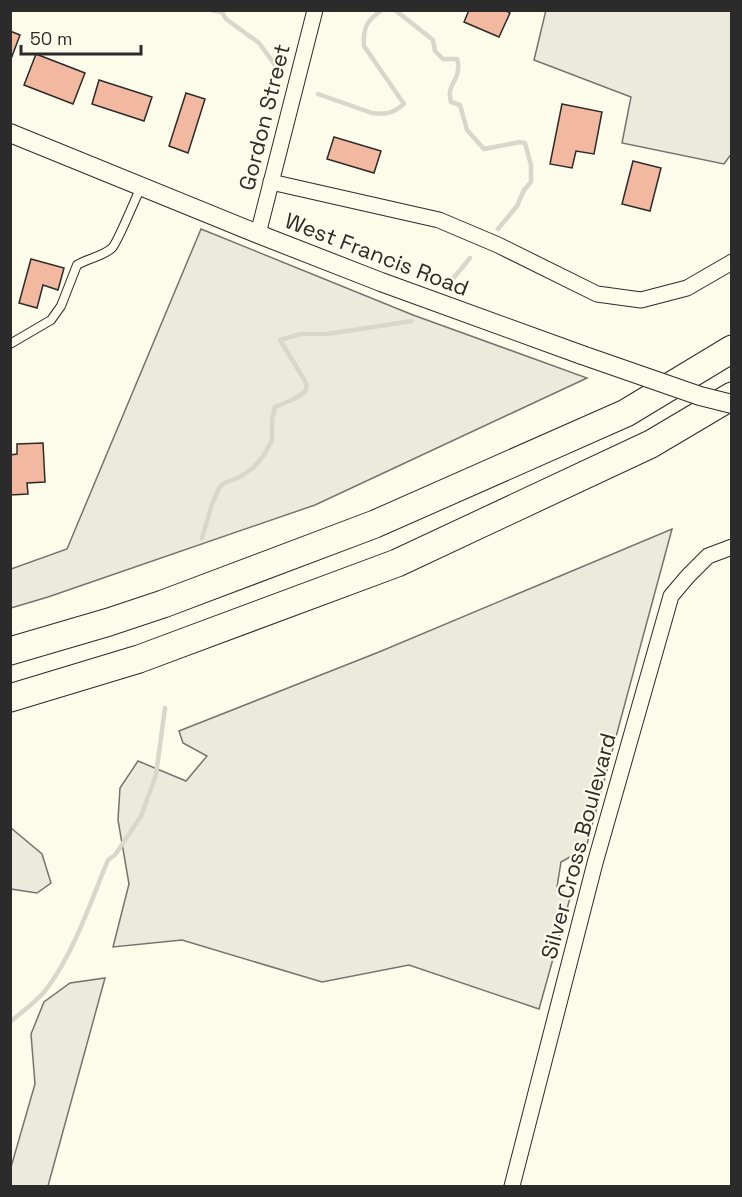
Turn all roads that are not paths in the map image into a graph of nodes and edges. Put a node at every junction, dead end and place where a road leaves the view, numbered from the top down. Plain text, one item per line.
1 (315, 10) edge
2 (10, 133) edge
3 (271, 182) junction
4 (141, 187) junction
5 (258, 234) junction
6 (732, 262) edge
7 (10, 344) edge
8 (732, 349) edge
9 (732, 396) edge
10 (732, 404) edge
11 (732, 547) edge
12 (10, 651) edge
13 (10, 698) edge
14 (512, 1186) edge

1 - 3 street, Gordon Street
2 - 4 street, West Francis Road
3 - 5 street, Gordon Street
3 - 6 street, West Francis Road
4 - 5 street, West Francis Road
4 - 7 lane
5 - 10 street, West Francis Road, bridge
8 - 12 highway
9 - 13 highway
11 - 14 street, Silver Cross Boulevard

